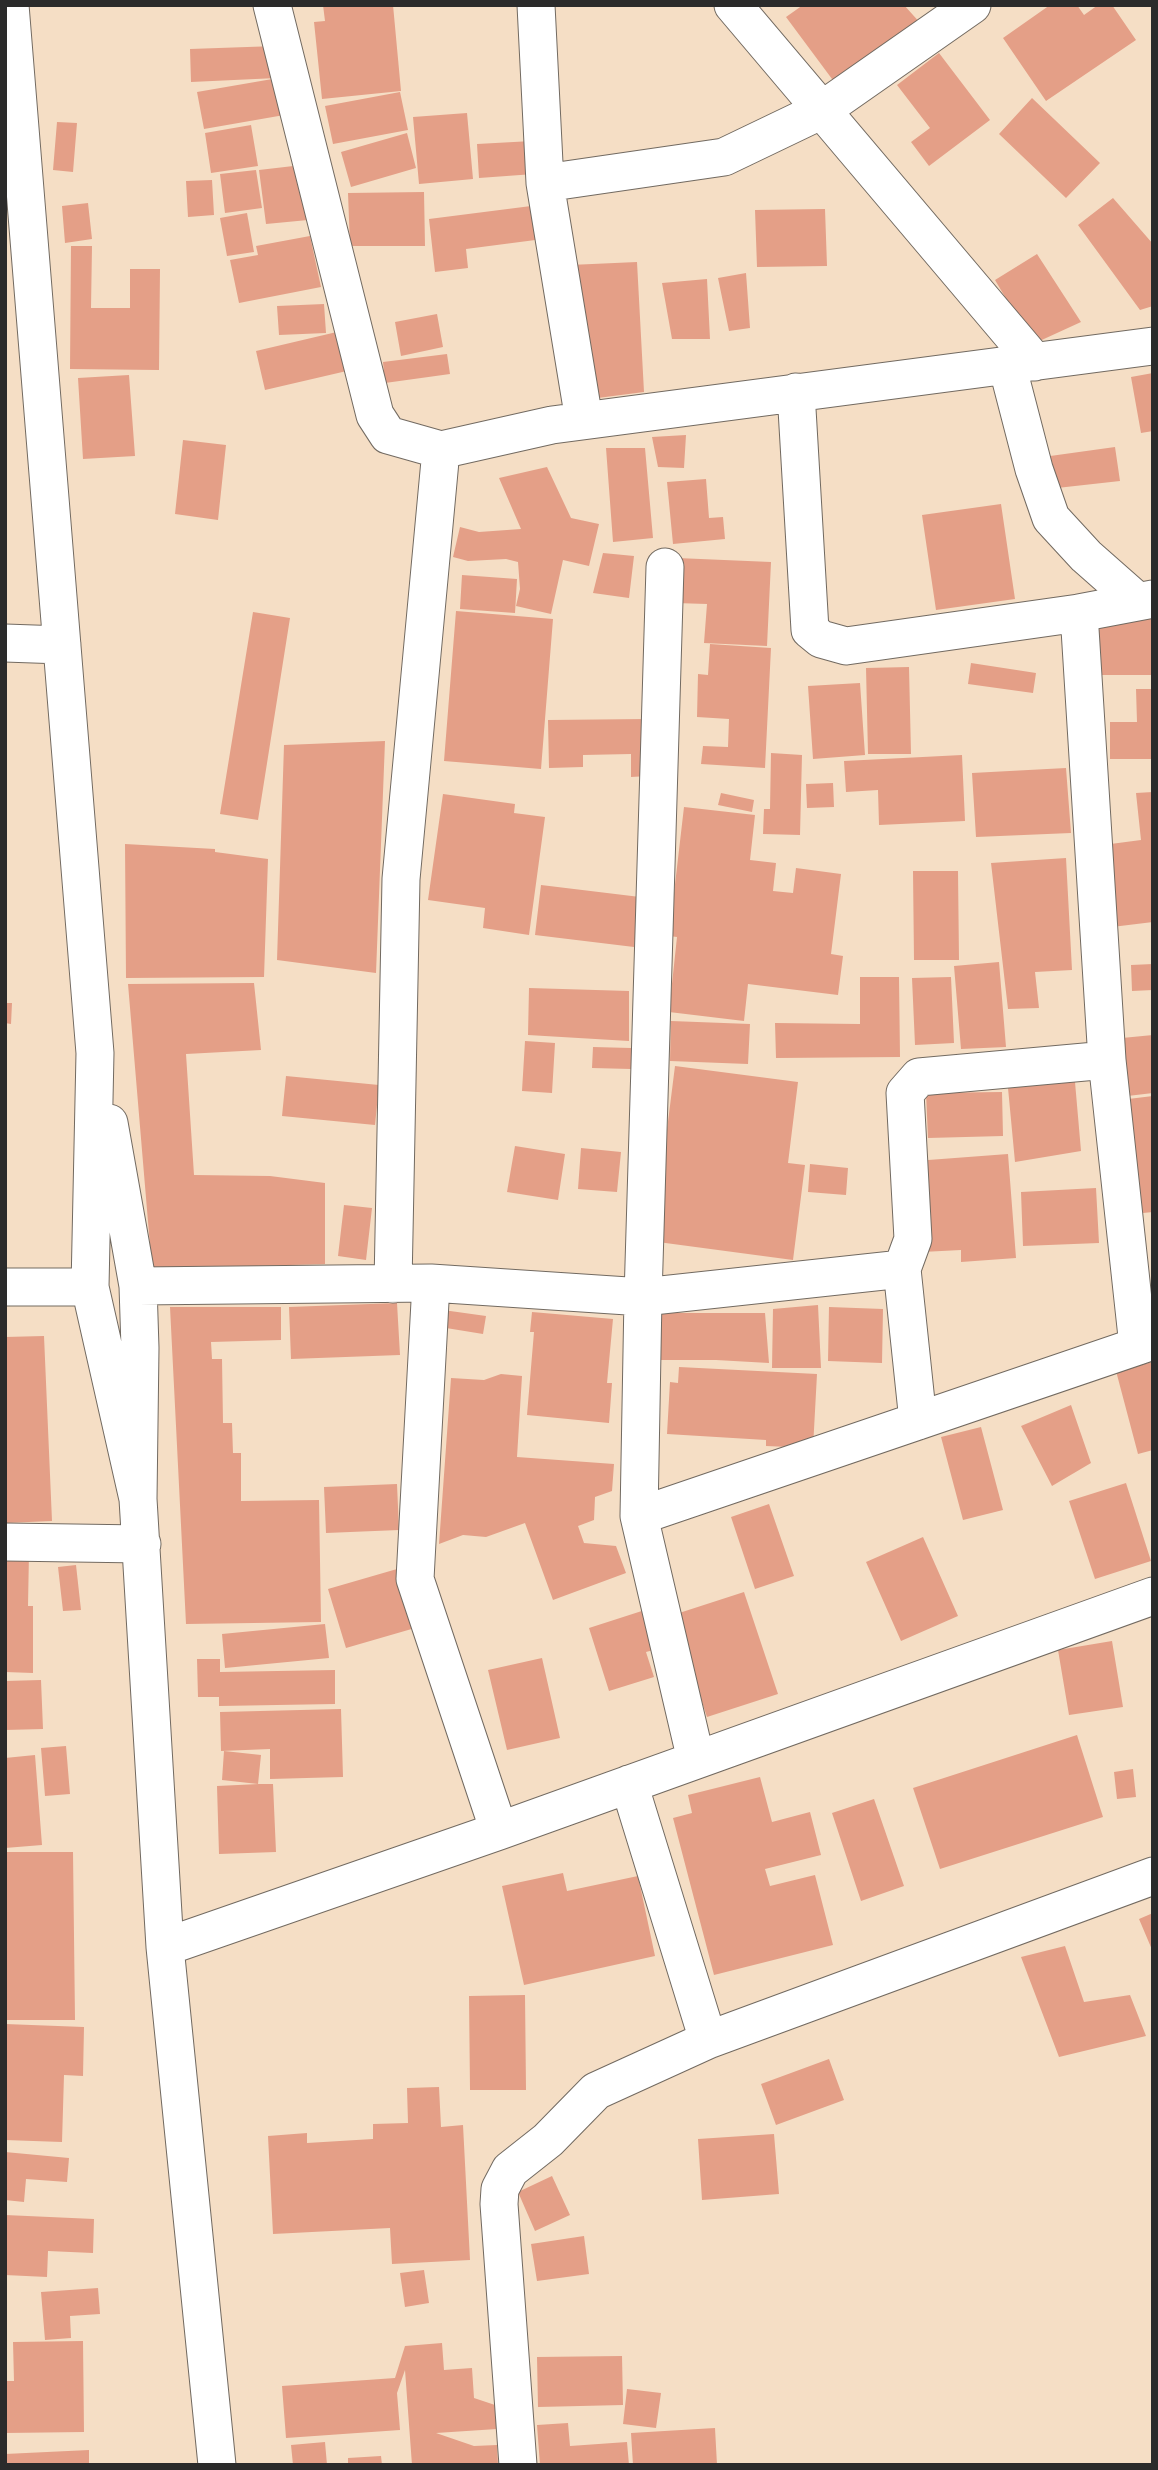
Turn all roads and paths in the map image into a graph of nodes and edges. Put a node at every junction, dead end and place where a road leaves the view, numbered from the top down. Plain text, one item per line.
1 (10, 5) edge
2 (272, 5) edge
3 (536, 5) edge
4 (733, 5) edge
5 (972, 5) edge
6 (822, 110) junction
7 (545, 183) junction
8 (19, 290) edge
9 (1153, 346) edge
10 (1021, 363) junction
11 (796, 393) junction
12 (584, 420) junction
13 (441, 450) junction
14 (665, 567) dead end
15 (1145, 600) edge
16 (1079, 613) junction
17 (5, 643) edge
18 (62, 645) junction
19 (95, 1053) junction
20 (1107, 1060) junction
21 (902, 1269) junction
22 (431, 1283) junction
23 (393, 1284) junction
24 (138, 1286) junction
25 (5, 1287) edge
26 (90, 1287) junction
27 (643, 1297) junction
28 (1145, 1343) edge
29 (918, 1421) junction
30 (138, 1499) junction
31 (639, 1516) junction
32 (5, 1542) edge
33 (142, 1544) junction
34 (1153, 1596) edge
35 (696, 1760) junction
36 (629, 1784) junction
37 (499, 1831) junction
38 (1153, 1876) edge
39 (165, 1947) junction
40 (708, 2040) junction
41 (217, 2465) edge
42 (518, 2465) edge

1 - 8 street
2 - 13 street
3 - 7 street
4 - 6 street
5 - 6 street
6 - 7 street
6 - 10 street
7 - 12 street
8 - 18 street
9 - 10 street
10 - 11 street
10 - 15 street
11 - 12 street
11 - 16 street
12 - 13 street
13 - 23 street
14 - 27 street
15 - 16 street
16 - 20 street
17 - 18 street
18 - 19 street
19 - 24 street
19 - 26 street
20 - 21 street
20 - 28 street
21 - 27 street
21 - 29 street
22 - 23 street
22 - 27 street
22 - 37 street
23 - 24 street
24 - 30 street
25 - 26 street
26 - 30 street
27 - 31 street
28 - 29 street
29 - 31 street
30 - 33 street
31 - 35 street
32 - 33 street
33 - 39 street
34 - 35 street
35 - 36 street
36 - 37 street
36 - 40 street
37 - 39 street
38 - 40 street
39 - 41 street
40 - 42 street

